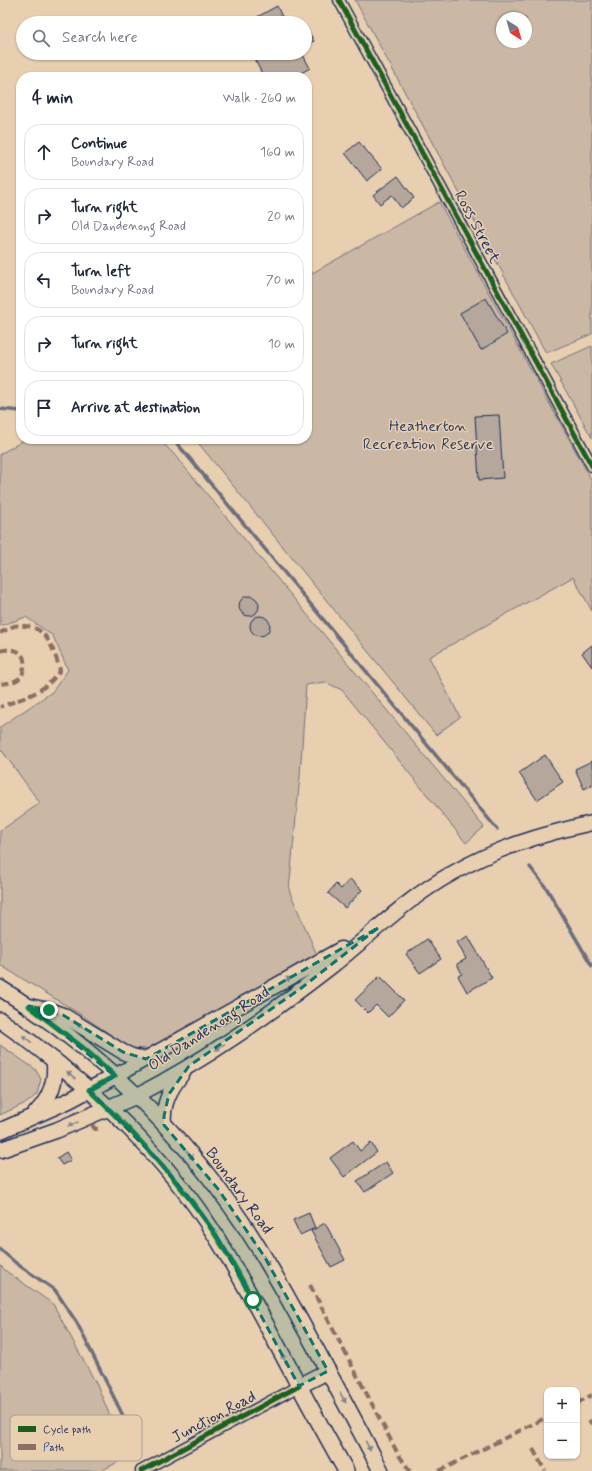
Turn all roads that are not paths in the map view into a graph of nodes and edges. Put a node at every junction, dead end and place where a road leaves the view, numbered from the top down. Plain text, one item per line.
1 (339, 0) edge
2 (592, 466) edge
3 (592, 823) edge
4 (378, 928) junction
5 (0, 988) edge
6 (29, 1006) junction
7 (0, 1020) edge
8 (146, 1059) junction
9 (54, 1060) junction
10 (189, 1066) junction
11 (115, 1076) junction
12 (89, 1090) junction
13 (136, 1096) junction
14 (108, 1108) junction
15 (32, 1117) junction
16 (164, 1126) junction
17 (0, 1131) edge
18 (0, 1150) edge
19 (328, 1371) junction
20 (299, 1386) junction
21 (141, 1471) edge
22 (346, 1471) edge
23 (381, 1471) edge

1 - 2 street, Ross Street
3 - 4 main road, Old Dandenong Road
8 -> 4 main road, Old Dandenong Road
4 -> 10 main road, Old Dandenong Road
5 - 6 main road, Boundary Road
6 -> 8 main road
6 - 11 main road, Boundary Road
9 -> 7 main road
8 - 11 main road, Old Dandenong Road
12 -> 9 main road
9 - 15 main road
10 - 13 main road, Old Dandenong Road
10 - 16 main road
11 - 12 main road, Old Dandenong Road
11 - 13 main road, Boundary Road
12 - 14 main road
12 - 15 main road, Old Dandenong Road
13 - 14 main road, Old Dandenong Road
13 - 16 main road, Boundary Road
14 -> 18 main road, Old Dandenong Road
20 -> 14 main road
15 - 17 main road, Old Dandenong Road
16 -> 19 main road, Boundary Road
19 - 20 main road
19 -> 23 main road, Boundary Road
20 - 21 street, Junction Road
20 - 22 main road

